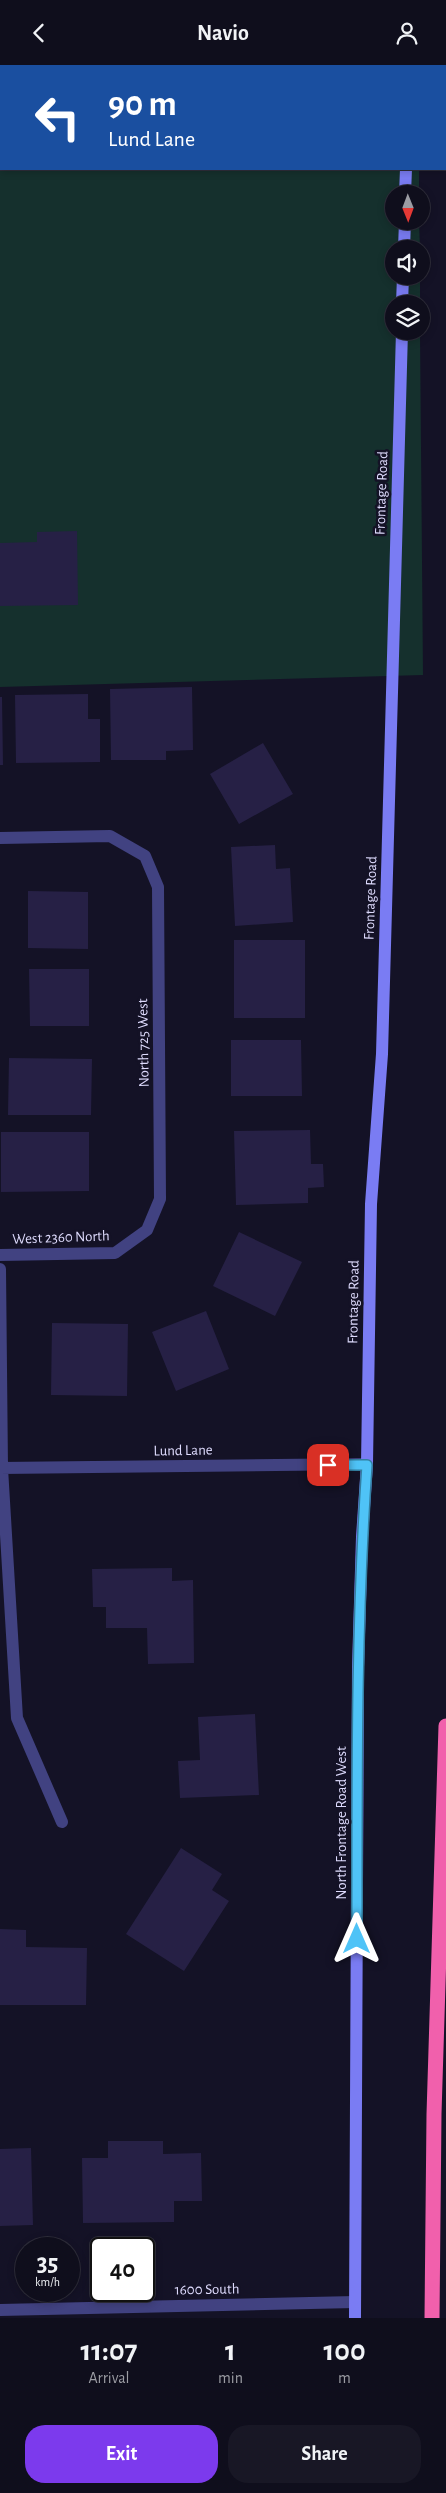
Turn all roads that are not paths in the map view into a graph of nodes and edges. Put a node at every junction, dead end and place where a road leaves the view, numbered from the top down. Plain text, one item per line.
1 (406, 170) edge
2 (405, 185) edge
3 (402, 340) edge
4 (0, 838) edge
5 (147, 1230) joint
6 (0, 1255) edge
7 (0, 1269) edge
8 (367, 1465) junction
9 (1, 1468) edge
10 (446, 1726) edge
11 (62, 1822) dead end
12 (355, 2301) junction
13 (0, 2310) edge
14 (355, 2318) edge
15 (432, 2318) edge

1 - 2 street
3 - 8 street, Frontage Road
4 - 5 street, North 725 West
5 - 6 street, West 2360 North
7 - 9 street
8 - 9 street, Lund Lane
8 - 12 street, North Frontage Road West
9 - 11 street
10 - 15 highway
12 - 13 street, 1600 South
12 - 14 street, North Frontage Road West

